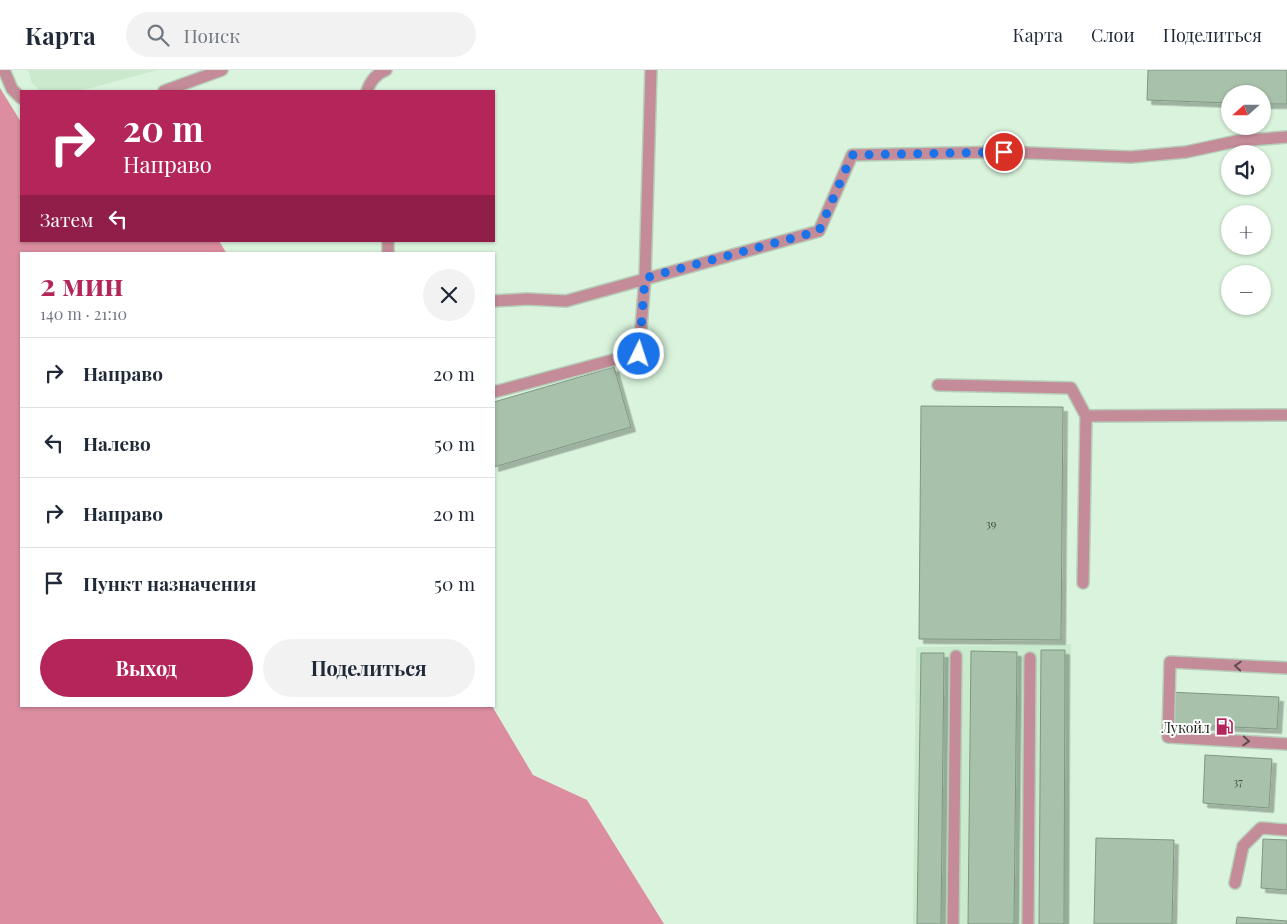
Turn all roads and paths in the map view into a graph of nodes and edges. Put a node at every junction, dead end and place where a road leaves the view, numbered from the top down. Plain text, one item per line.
1 (4, 70) edge
2 (222, 70) edge
3 (386, 70) edge
4 (651, 70) edge
5 (167, 90) edge
6 (367, 90) edge
7 (20, 97) edge
8 (1287, 136) edge
9 (645, 278) junction
10 (495, 301) edge
11 (938, 385) dead end
12 (495, 392) edge
13 (1287, 415) edge
14 (1086, 416) junction
15 (1084, 583) dead end
16 (956, 656) dead end
17 (1030, 658) dead end
18 (1287, 668) edge
19 (1287, 744) edge
20 (1287, 830) edge
21 (1235, 883) dead end
22 (953, 924) edge
23 (1028, 924) edge

1 - 7 lane
2 - 5 lane
3 - 6 lane
4 - 9 lane
8 - 9 lane
9 - 10 lane
9 - 12 lane
11 - 14 lane
13 - 14 lane
14 - 15 lane
16 - 22 lane
17 - 23 lane
18 -> 19 lane
20 - 21 lane

